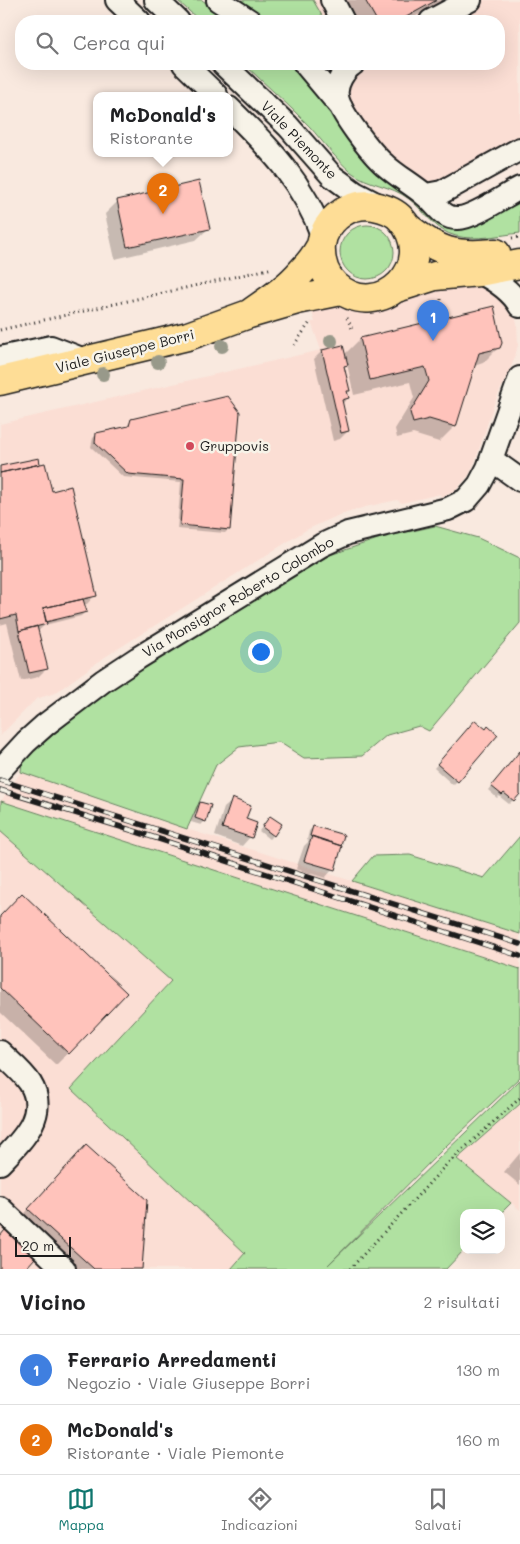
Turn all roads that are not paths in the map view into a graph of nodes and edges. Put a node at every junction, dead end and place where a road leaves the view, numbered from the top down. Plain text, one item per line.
1 (117, 0) edge
2 (156, 0) edge
3 (218, 0) edge
4 (332, 0) edge
5 (470, 0) edge
6 (133, 15) edge
7 (172, 15) edge
8 (241, 15) edge
9 (340, 15) edge
10 (442, 15) edge
11 (190, 70) edge
12 (228, 70) edge
13 (311, 70) edge
14 (346, 70) edge
15 (213, 92) edge
16 (340, 107) junction
17 (233, 112) edge
18 (520, 149) edge
19 (520, 188) edge
20 (436, 192) junction
21 (383, 207) junction
22 (407, 226) junction
23 (322, 241) junction
24 (520, 250) edge
25 (520, 264) edge
26 (479, 272) junction
27 (397, 288) junction
28 (343, 302) junction
29 (520, 306) edge
30 (249, 314) junction
31 (0, 358) edge
32 (87, 361) junction
33 (520, 378) edge
34 (0, 381) edge
35 (492, 460) junction
36 (520, 480) edge
37 (0, 770) edge
38 (0, 1052) edge
39 (0, 1163) edge
40 (0, 1208) edge
41 (64, 1269) edge

1 - 6 street
2 - 7 street
3 - 8 street
4 - 9 street
5 - 10 street
11 - 15 street
12 - 21 street, Viale Piemonte
13 - 16 street
14 - 16 street
16 - 20 street
17 - 23 street, Viale Piemonte
18 - 20 street
19 - 20 street
21 - 22 main road
21 - 23 main road, Viale Giuseppe Borri
22 - 24 main road
22 - 27 main road
23 - 28 main road
23 - 30 main road, Viale Giuseppe Borri
25 - 26 main road, Viale Giuseppe Borri
26 - 27 main road, Viale Giuseppe Borri
26 - 29 street
27 - 28 main road, Viale Giuseppe Borri
28 - 30 main road, Viale Giuseppe Borri
30 - 32 main road, Viale Giuseppe Borri
31 - 32 street
32 - 34 main road, Viale Giuseppe Borri
33 - 35 street, Via Monsignor Roberto Colombo
35 - 36 street
35 - 37 street, Via Monsignor Roberto Colombo
38 - 39 street
40 - 41 street

